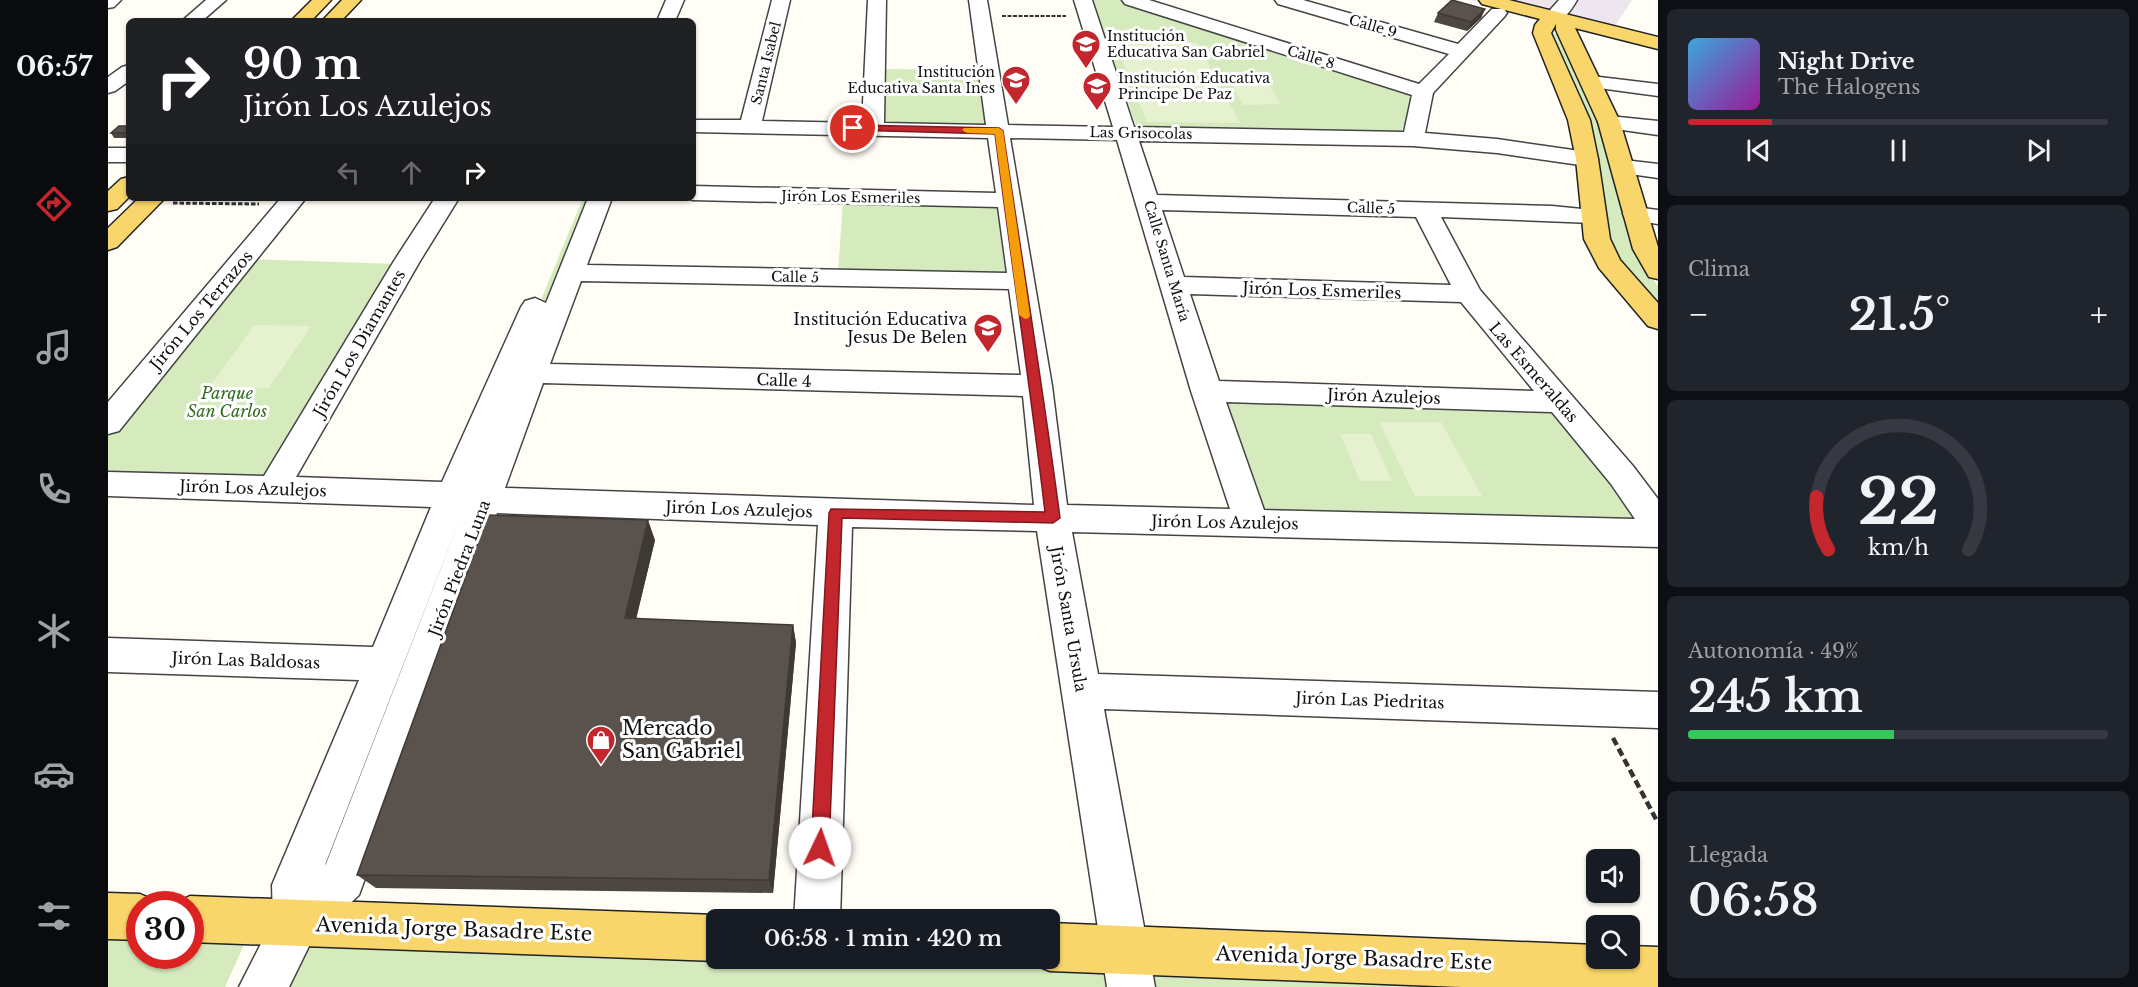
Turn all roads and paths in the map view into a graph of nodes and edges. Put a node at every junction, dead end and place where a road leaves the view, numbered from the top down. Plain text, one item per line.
1 (112, 0) edge
2 (217, 0) edge
3 (321, 0) edge
4 (352, 0) edge
5 (659, 0) edge
6 (675, 0) edge
7 (781, 0) edge
8 (877, 0) edge
9 (1131, 0) edge
10 (1284, 0) edge
11 (1568, 0) edge
12 (108, 3) edge
13 (1467, 5) edge
14 (1493, 7) edge
15 (979, 8) edge
16 (1085, 8) edge
17 (195, 18) edge
18 (303, 18) edge
19 (334, 18) edge
20 (652, 18) edge
21 (667, 18) edge
22 (1551, 23) junction
23 (1658, 43) edge
24 (1461, 51) junction
25 (126, 73) edge
26 (1591, 82) junction
27 (108, 87) edge
28 (1658, 90) edge
29 (1424, 92) junction
30 (1609, 122) junction
31 (696, 126) edge
32 (750, 126) junction
33 (873, 128) junction
34 (1658, 128) edge
35 (999, 131) junction
36 (1125, 133) junction
37 (1413, 139) junction
38 (108, 155) edge
39 (126, 155) edge
40 (1587, 159) junction
41 (1623, 167) junction
42 (1658, 171) edge
43 (126, 187) edge
44 (696, 193) edge
45 (1009, 200) junction
46 (150, 201) edge
47 (221, 201) edge
48 (445, 201) edge
49 (581, 201) edge
50 (599, 201) edge
51 (291, 202) edge
52 (1148, 202) junction
53 (108, 204) edge
54 (1425, 210) junction
55 (1646, 215) edge
56 (1593, 216) junction
57 (108, 242) edge
58 (1658, 271) edge
59 (571, 273) junction
60 (1019, 281) junction
61 (1175, 285) junction
62 (1469, 294) junction
63 (1658, 320) edge
64 (532, 374) junction
65 (1037, 387) junction
66 (1206, 391) junction
67 (1561, 402) junction
68 (108, 423) edge
69 (108, 484) edge
70 (273, 489) junction
71 (469, 498) junction
72 (836, 513) junction
73 (1053, 518) junction
74 (1251, 522) junction
75 (1658, 525) edge
76 (1658, 533) edge
77 (108, 655) edge
78 (385, 664) junction
79 (1082, 691) junction
80 (1597, 708) junction
81 (1658, 710) edge
82 (1658, 823) edge
83 (818, 909) edge
84 (108, 916) edge
85 (126, 917) edge
86 (204, 920) edge
87 (296, 924) junction
88 (706, 938) edge
89 (1060, 950) edge
90 (1127, 968) edge
91 (1658, 971) edge
92 (263, 987) edge

1 - 12 street
2 - 17 street
3 - 18 main road
4 - 19 main road
5 - 20 street
6 - 21 street
7 - 32 street, Santa Isabel
8 - 33 street
9 - 29 street, Calle 8
10 - 24 street, Calle 9
11 - 22 street
13 - 14 main road
14 - 22 main road
14 - 24 street
15 - 16 path
15 - 35 street, Jirón Santa Ursula
16 - 36 street, Calle Santa María
22 - 23 main road
22 - 26 main road
22 - 40 main road
24 - 29 street
25 - 27 street
26 - 28 street
26 - 30 main road
29 - 37 street
30 - 34 street
30 - 41 main road
31 - 32 street, Las Grisocolas
32 - 33 street, Las Grisocolas
33 - 35 street, Las Grisocolas
35 - 36 street, Las Grisocolas
35 - 45 street, Jirón Santa Ursula
36 - 37 street, Las Grisocolas
36 - 52 street, Calle Santa María
37 - 40 street, Las Grisocolas
38 - 39 street
40 - 56 main road
41 - 42 street
41 - 55 main road
43 - 53 main road
44 - 45 street, Jirón Los Esmeriles
45 - 60 street, Jirón Santa Ursula
46 - 57 main road
47 - 51 path
48 - 70 street, Jirón Los Diamantes
49 - 71 street, Jirón Piedra Luna
50 - 59 street, Jirón Piedra Luna
51 - 68 street, Jirón Los Terrazos
52 - 54 street, Calle 5
52 - 61 street, Calle Santa María
54 - 56 street, Calle 5
54 - 62 street, Las Esmeraldas
55 - 58 main road
56 - 63 main road
59 - 60 street, Calle 5
59 - 64 street, Jirón Piedra Luna
60 - 65 street, Jirón Santa Ursula
61 - 62 street, Jirón Los Esmeriles
61 - 66 street, Calle Santa María
62 - 67 street, Las Esmeraldas
64 - 65 street, Calle 4
64 - 71 street, Jirón Piedra Luna
65 - 73 street, Jirón Santa Ursula
66 - 67 street, Jirón Azulejos
66 - 74 street, Calle Santa María
67 - 75 street, Las Esmeraldas
69 - 70 street, Jirón Los Azulejos
70 - 71 street, Jirón Los Azulejos
71 - 72 street, Jirón Los Azulejos
71 - 78 street, Jirón Piedra Luna
71 - 87 street, Jirón Piedra Luna
72 - 73 street, Jirón Los Azulejos
72 - 83 street
73 - 74 street, Jirón Los Azulejos
73 - 79 street, Jirón Santa Ursula
74 - 76 street, Jirón Los Azulejos
77 - 78 street, Jirón Las Baldosas
78 - 87 street, Jirón Piedra Luna
79 - 80 street, Jirón Las Piedritas
79 - 90 street, Jirón Santa Ursula
80 - 81 street, Jirón Las Piedritas
80 - 82 path
84 - 85 main road
86 - 87 main road, Avenida Jorge Basadre Este
87 - 88 main road, Avenida Jorge Basadre Este
87 - 92 street, Jirón Piedra Luna
89 - 90 main road, Avenida Jorge Basadre Este
90 - 91 main road, Avenida Jorge Basadre Este

